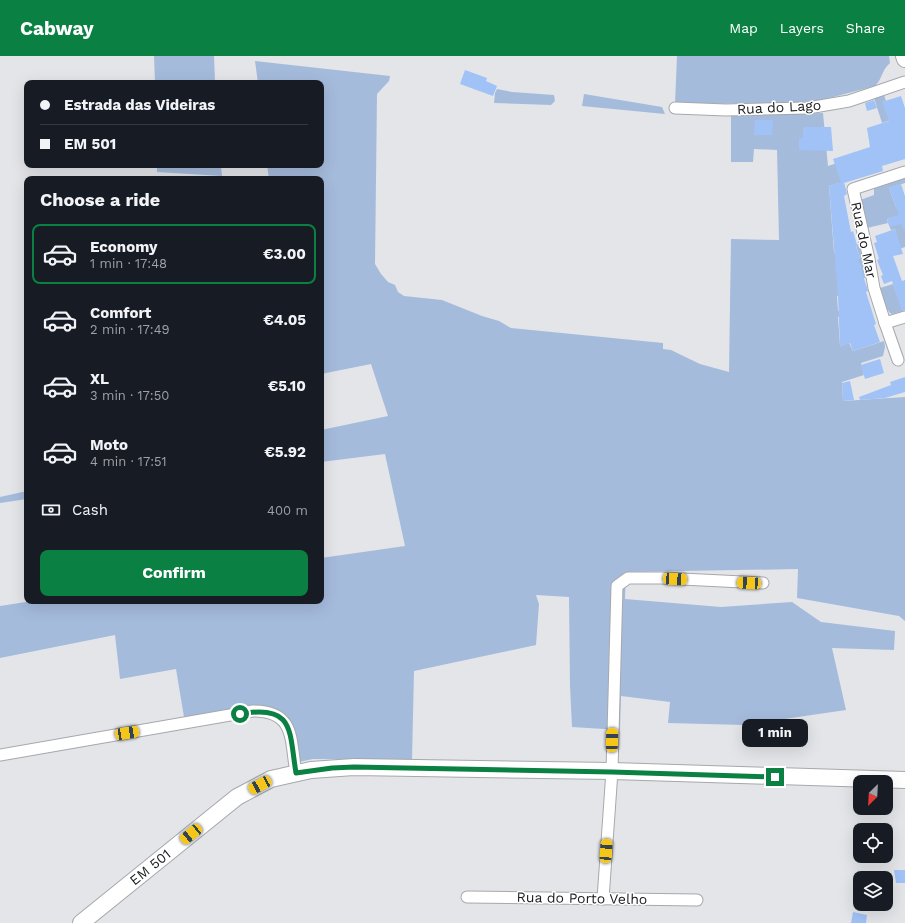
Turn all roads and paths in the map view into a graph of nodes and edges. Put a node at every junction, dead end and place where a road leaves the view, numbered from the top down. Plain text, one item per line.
1 (904, 56) edge
2 (905, 59) edge
3 (905, 82) edge
4 (674, 108) dead end
5 (905, 172) edge
6 (905, 317) edge
7 (885, 323) junction
8 (898, 360) dead end
9 (763, 583) dead end
10 (0, 755) edge
11 (612, 772) junction
12 (296, 773) junction
13 (905, 780) edge
14 (467, 897) dead end
15 (603, 899) junction
16 (697, 900) dead end
17 (81, 923) edge

1 - 2 main road
3 - 4 street, Rua do Lago
5 - 7 street, Rua do Mar
6 - 7 street
7 - 8 street
9 - 11 street
10 - 12 street
11 - 12 main road, EM 501 / EM 501
11 - 13 main road, EM 501 / EM 501
11 - 15 street
12 - 17 main road, EM 501 / EM 501
14 - 15 street, Rua do Porto Velho
15 - 16 street, Rua do Porto Velho

